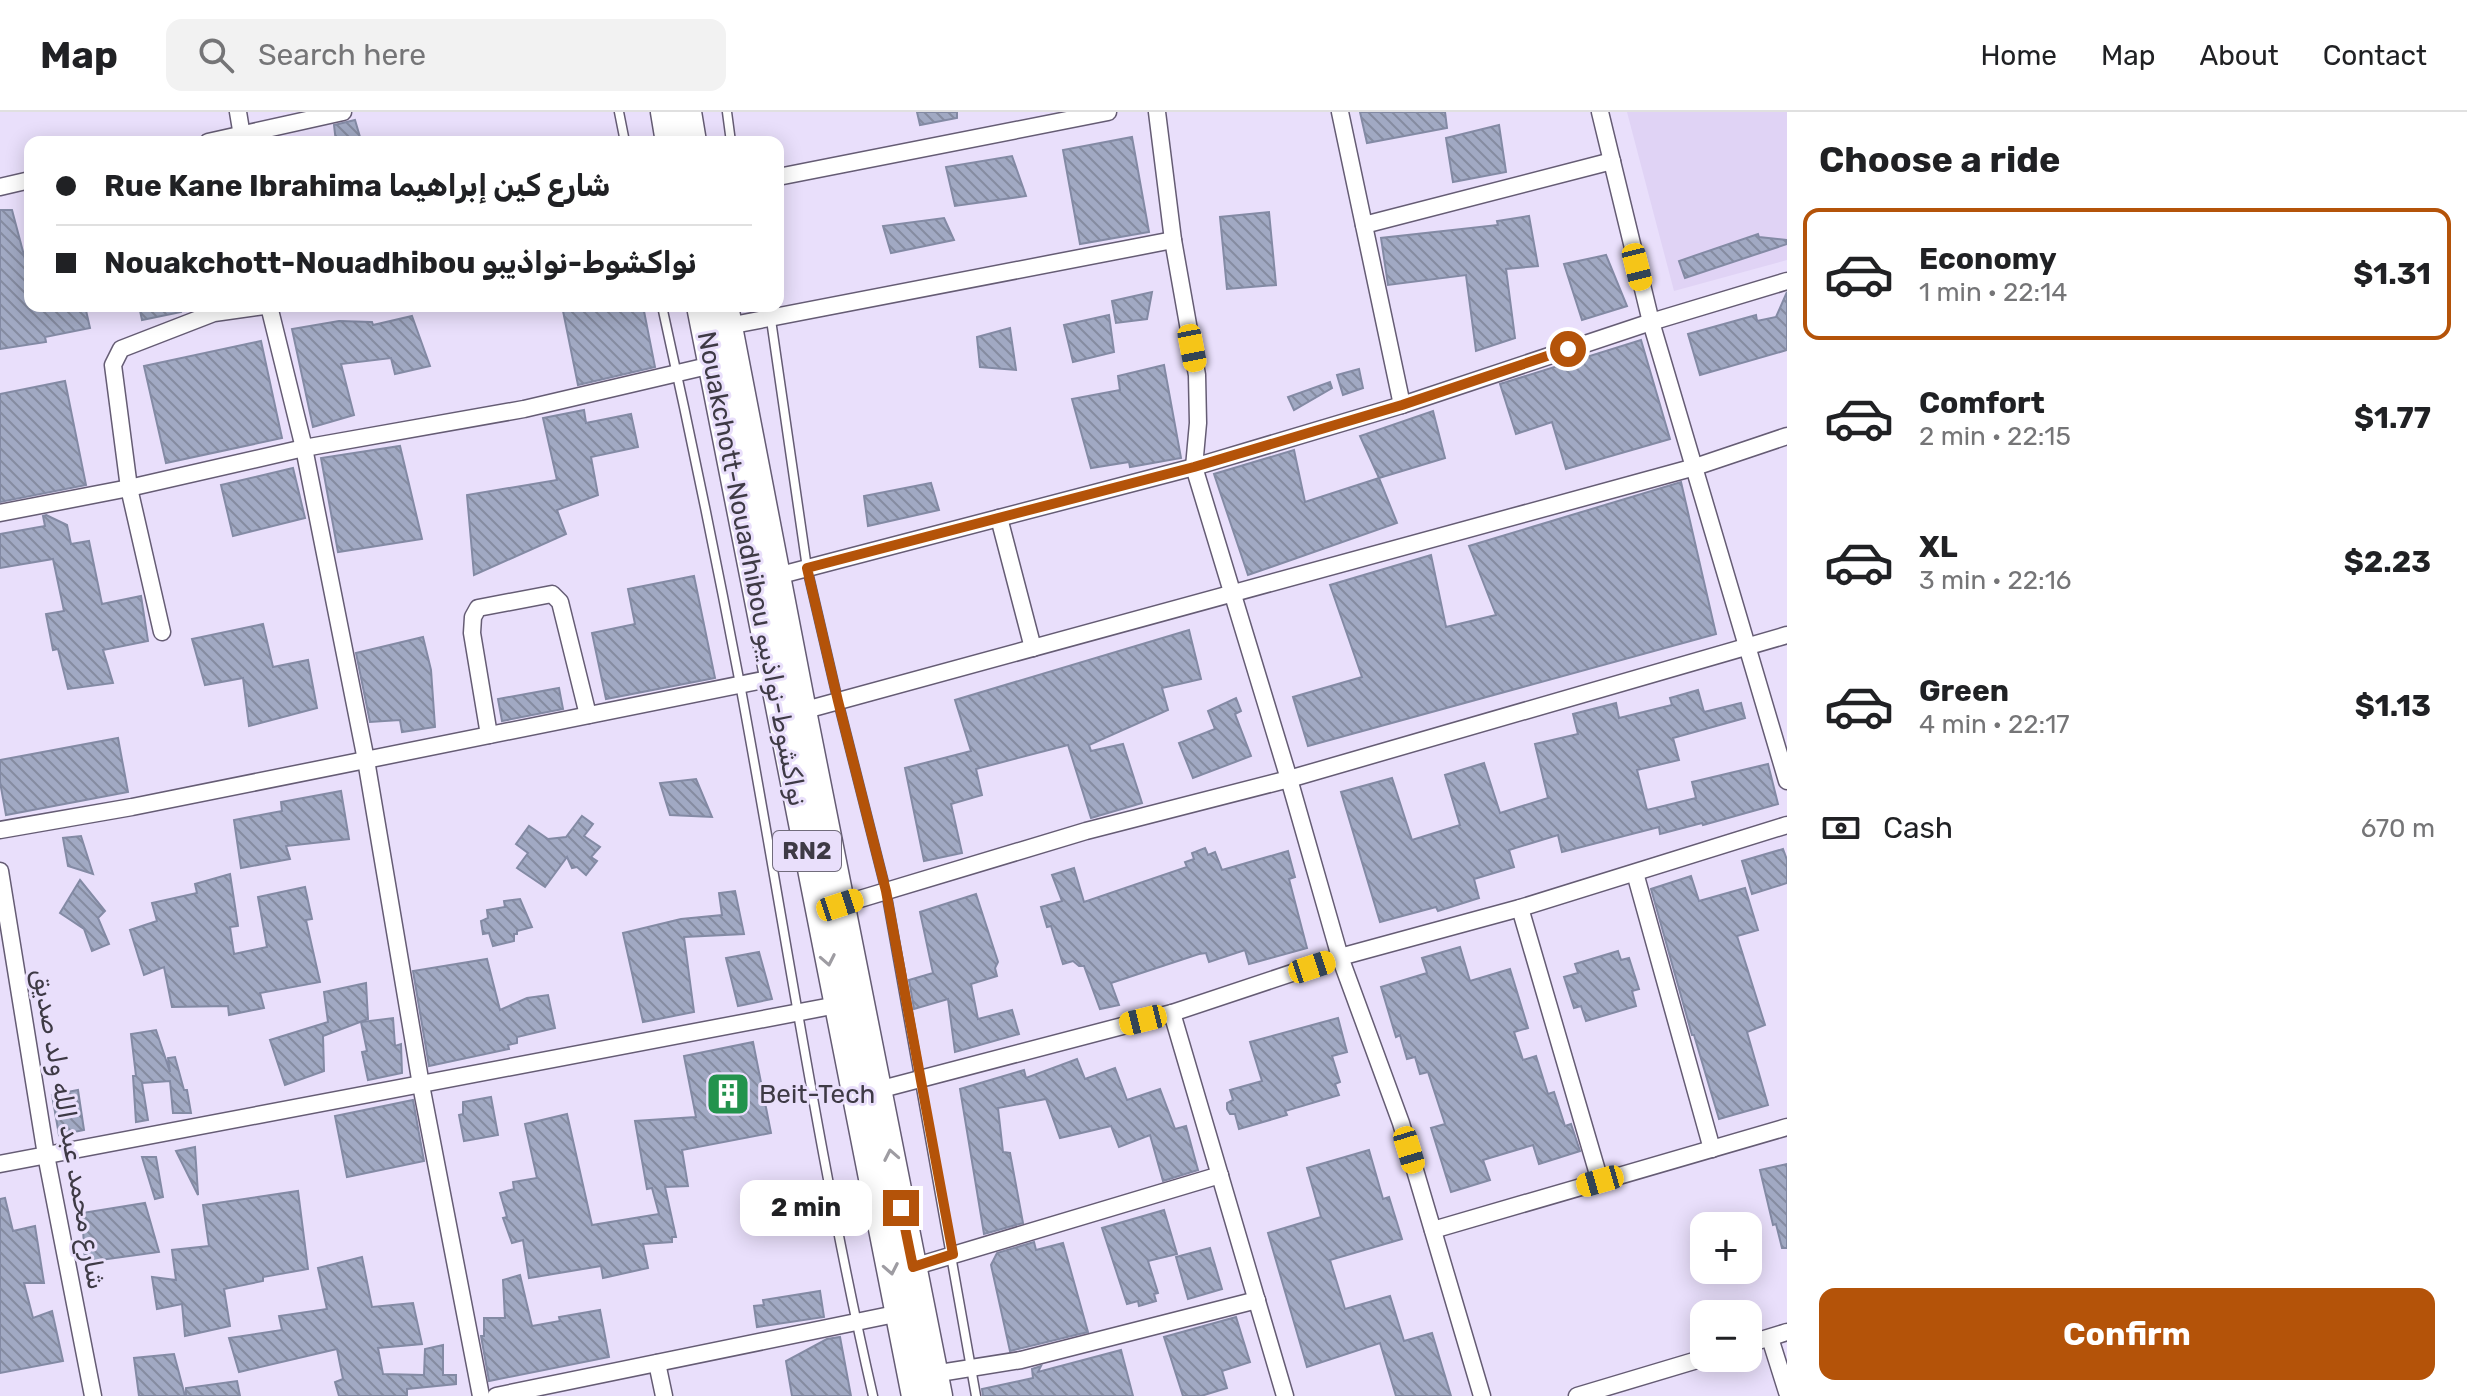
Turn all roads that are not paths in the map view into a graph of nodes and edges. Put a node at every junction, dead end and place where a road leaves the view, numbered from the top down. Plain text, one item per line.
1 (238, 112) edge
2 (343, 112) edge
3 (619, 112) edge
4 (665, 112) edge
5 (687, 112) edge
6 (727, 112) edge
7 (1108, 112) edge
8 (1157, 112) edge
9 (1340, 112) edge
10 (1600, 112) edge
11 (243, 136) edge
12 (251, 136) edge
13 (624, 136) edge
14 (669, 136) edge
15 (691, 136) edge
16 (730, 136) edge
17 (1612, 161) junction
18 (784, 176) edge
19 (24, 181) edge
20 (0, 187) edge
21 (1364, 225) junction
22 (1173, 240) junction
23 (1787, 281) edge
24 (784, 309) edge
25 (222, 312) edge
26 (269, 312) edge
27 (663, 312) edge
28 (702, 312) edge
29 (770, 312) edge
30 (726, 316) edge
31 (1651, 322) junction
32 (712, 365) junction
33 (677, 373) junction
34 (1402, 405) junction
35 (1787, 436) edge
36 (304, 448) junction
37 (1194, 467) junction
38 (1695, 467) junction
39 (129, 488) junction
40 (0, 513) edge
41 (999, 518) junction
42 (807, 568) junction
43 (777, 576) junction
44 (1232, 595) junction
45 (162, 632) dead end
46 (1787, 635) edge
47 (1033, 648) junction
48 (1746, 648) junction
49 (773, 678) junction
50 (740, 685) junction
51 (838, 701) junction
52 (802, 711) junction
53 (588, 715) junction
54 (489, 735) junction
55 (366, 760) junction
56 (1289, 779) junction
57 (1787, 781) edge
58 (1787, 825) edge
59 (0, 830) edge
60 (0, 871) edge
61 (1635, 873) junction
62 (886, 891) junction
63 (840, 905) junction
64 (1520, 908) junction
65 (1340, 957) junction
66 (837, 1005) junction
67 (797, 1012) junction
68 (1172, 1013) junction
69 (919, 1078) junction
70 (421, 1085) junction
71 (878, 1090) junction
72 (1787, 1127) edge
73 (1712, 1149) junction
74 (46, 1155) junction
75 (0, 1164) edge
76 (1220, 1175) junction
77 (1600, 1181) junction
78 (1433, 1230) junction
79 (953, 1254) junction
80 (913, 1267) junction
81 (1257, 1300) junction
82 (900, 1313) junction
83 (856, 1322) junction
84 (1787, 1332) edge
85 (1770, 1338) junction
86 (1762, 1340) edge
87 (657, 1363) junction
88 (1690, 1363) edge
89 (972, 1368) junction
90 (925, 1386) edge
91 (1614, 1391) edge
92 (1787, 1392) edge
93 (93, 1396) edge
94 (481, 1396) edge
95 (496, 1396) edge
96 (664, 1396) edge
97 (873, 1396) edge
98 (976, 1396) edge
99 (1285, 1396) edge
100 (1482, 1396) edge
101 (1577, 1396) edge

1 - 11 street
2 - 12 street
3 - 13 lane
4 - 14 highway
5 - 15 highway
6 - 16 lane
7 - 18 street
8 - 22 street
9 - 21 street
10 - 17 street
17 - 21 street
17 - 31 street
19 - 20 street
21 - 34 street
22 - 24 street
22 - 37 street
23 - 31 street
25 - 39 street
26 - 36 street
27 - 33 lane
28 - 32 highway, Nouakchott-Nouadhibou نواكشوط-نواذيبو / RN2
29 - 30 street
29 - 42 lane
30 - 43 highway, Nouakchott-Nouadhibou نواكشوط-نواذيبو / RN2
31 - 34 street
31 - 38 street
32 - 33 street
32 - 49 highway, Nouakchott-Nouadhibou نواكشوط-نواذيبو / RN2
33 - 36 street
33 - 50 lane
34 - 37 street
35 - 38 street
36 - 39 street
36 - 55 street
37 - 41 street
37 - 44 street
38 - 44 street
38 - 48 street
39 - 40 street
39 - 45 street
41 - 42 street
41 - 47 street
42 - 43 street
42 - 51 lane
43 - 52 highway, Nouakchott-Nouadhibou نواكشوط-نواذيبو / RN2
44 - 47 street
44 - 56 street
46 - 48 street
47 - 51 street
48 - 56 street
48 - 57 street
49 - 50 street
49 -> 66 highway, Nouakchott-Nouadhibou نواكشوط-نواذيبو / RN2
50 - 53 street
50 - 67 lane
51 - 52 street
51 - 62 lane
52 - 63 highway, Nouakchott-Nouadhibou نواكشوط-نواذيبو / RN2
53 - 54 street
53 - 54 street
54 - 55 street
55 - 59 street
55 - 70 street
56 - 62 street
56 - 65 street
58 - 61 street
60 - 74 street, شارع محمد عبد الله ولد صديق
61 - 64 street
61 - 73 street
62 - 63 street
62 - 69 lane
63 - 71 highway, Nouakchott-Nouadhibou نواكشوط-نواذيبو / RN2
64 - 65 street
64 - 77 street
65 - 68 street
65 - 78 street
66 - 67 street
66 -> 82 highway, Nouakchott-Nouadhibou نواكشوط-نواذيبو / RN2
67 - 70 street
67 - 83 lane
68 - 69 street
68 - 76 street
69 - 71 street
69 - 79 lane
70 - 74 street
70 - 94 street
80 -> 71 highway, Nouakchott-Nouadhibou نواكشوط-نواذيبو / RN2
72 - 73 street
73 - 77 street
74 - 75 street
74 - 93 street, شارع محمد عبد الله ولد صديق
76 - 79 street
76 - 81 street
77 - 78 street
78 - 100 street
79 - 80 street
79 - 89 lane
80 - 90 highway, Nouakchott-Nouadhibou نواكشوط-نواذيبو / RN2
81 - 89 street
81 - 99 street
82 - 83 street
82 - 90 highway, Nouakchott-Nouadhibou نواكشوط-نواذيبو / RN2
83 - 87 street
83 - 97 lane
84 - 85 street
85 - 86 street
85 - 92 street
87 - 95 street
87 - 96 street
88 - 91 street
89 - 90 street
89 - 98 lane
91 - 101 street

